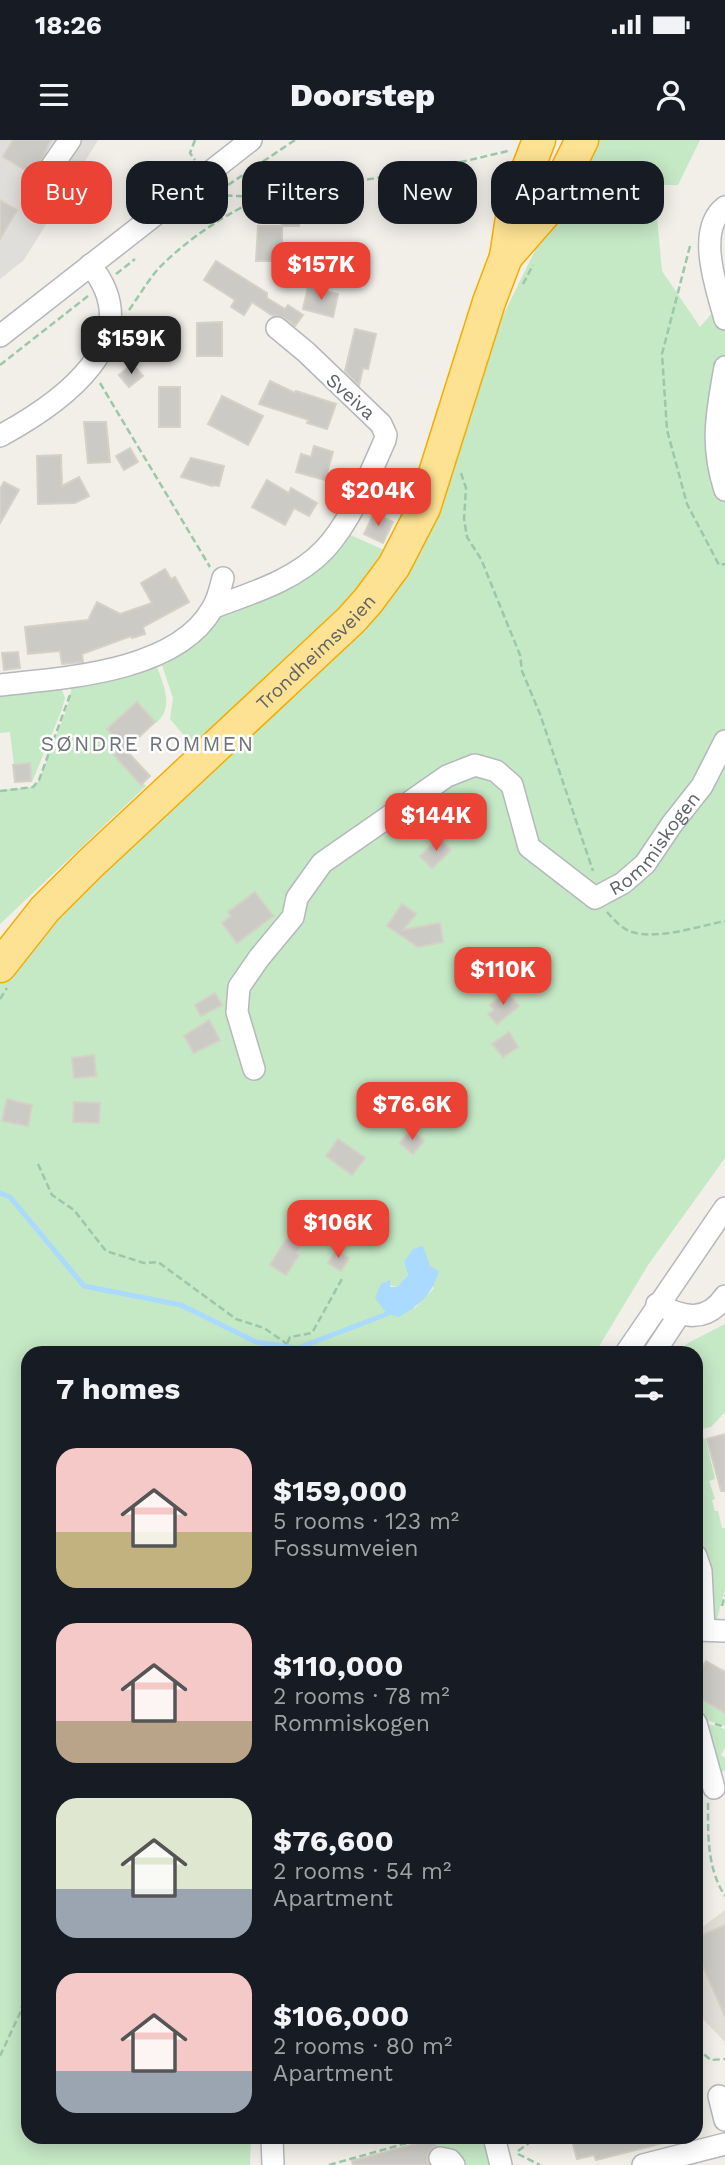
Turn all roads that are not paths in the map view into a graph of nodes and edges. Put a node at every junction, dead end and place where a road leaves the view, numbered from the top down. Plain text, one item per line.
1 (70, 140) edge
2 (251, 140) edge
3 (558, 140) edge
4 (582, 140) edge
5 (528, 144) edge
6 (55, 161) edge
7 (725, 207) edge
8 (520, 260) junction
9 (90, 265) junction
10 (725, 319) edge
11 (277, 328) dead end
12 (0, 336) edge
13 (725, 367) edge
14 (0, 436) edge
15 (725, 490) edge
16 (223, 578) road end
17 (214, 607) junction
18 (0, 685) edge
19 (725, 741) edge
20 (4, 976) edge
21 (254, 1069) dead end
22 (725, 1208) edge
23 (725, 1296) edge
24 (657, 1304) junction
25 (679, 1315) junction
26 (630, 1346) edge
27 (659, 1346) edge
28 (703, 1591) edge
29 (708, 1630) edge
30 (703, 1754) edge
31 (711, 1789) edge
32 (719, 2096) dead end
33 (725, 2120) edge
34 (272, 2144) edge
35 (496, 2144) edge
36 (725, 2144) edge
37 (273, 2165) edge
38 (501, 2165) edge
39 (643, 2165) edge

1 - 6 street
2 - 9 street
3 - 8 highway
4 - 8 highway, Trondheimsveien
5 - 8 highway, Trondheimsveien
7 - 10 street
8 - 20 highway, Trondheimsveien
9 - 12 street
9 - 14 street
11 - 17 street, Sveiva
13 - 15 street
16 - 17 street, Sveiva
17 - 18 street, Sveiva
19 - 21 street, Rommiskogen
22 - 24 street
23 - 25 street
24 - 25 street
24 - 26 street
25 - 27 street
28 - 29 street
30 - 31 street
32 - 33 street
34 - 37 street
35 - 38 street
36 - 39 street

